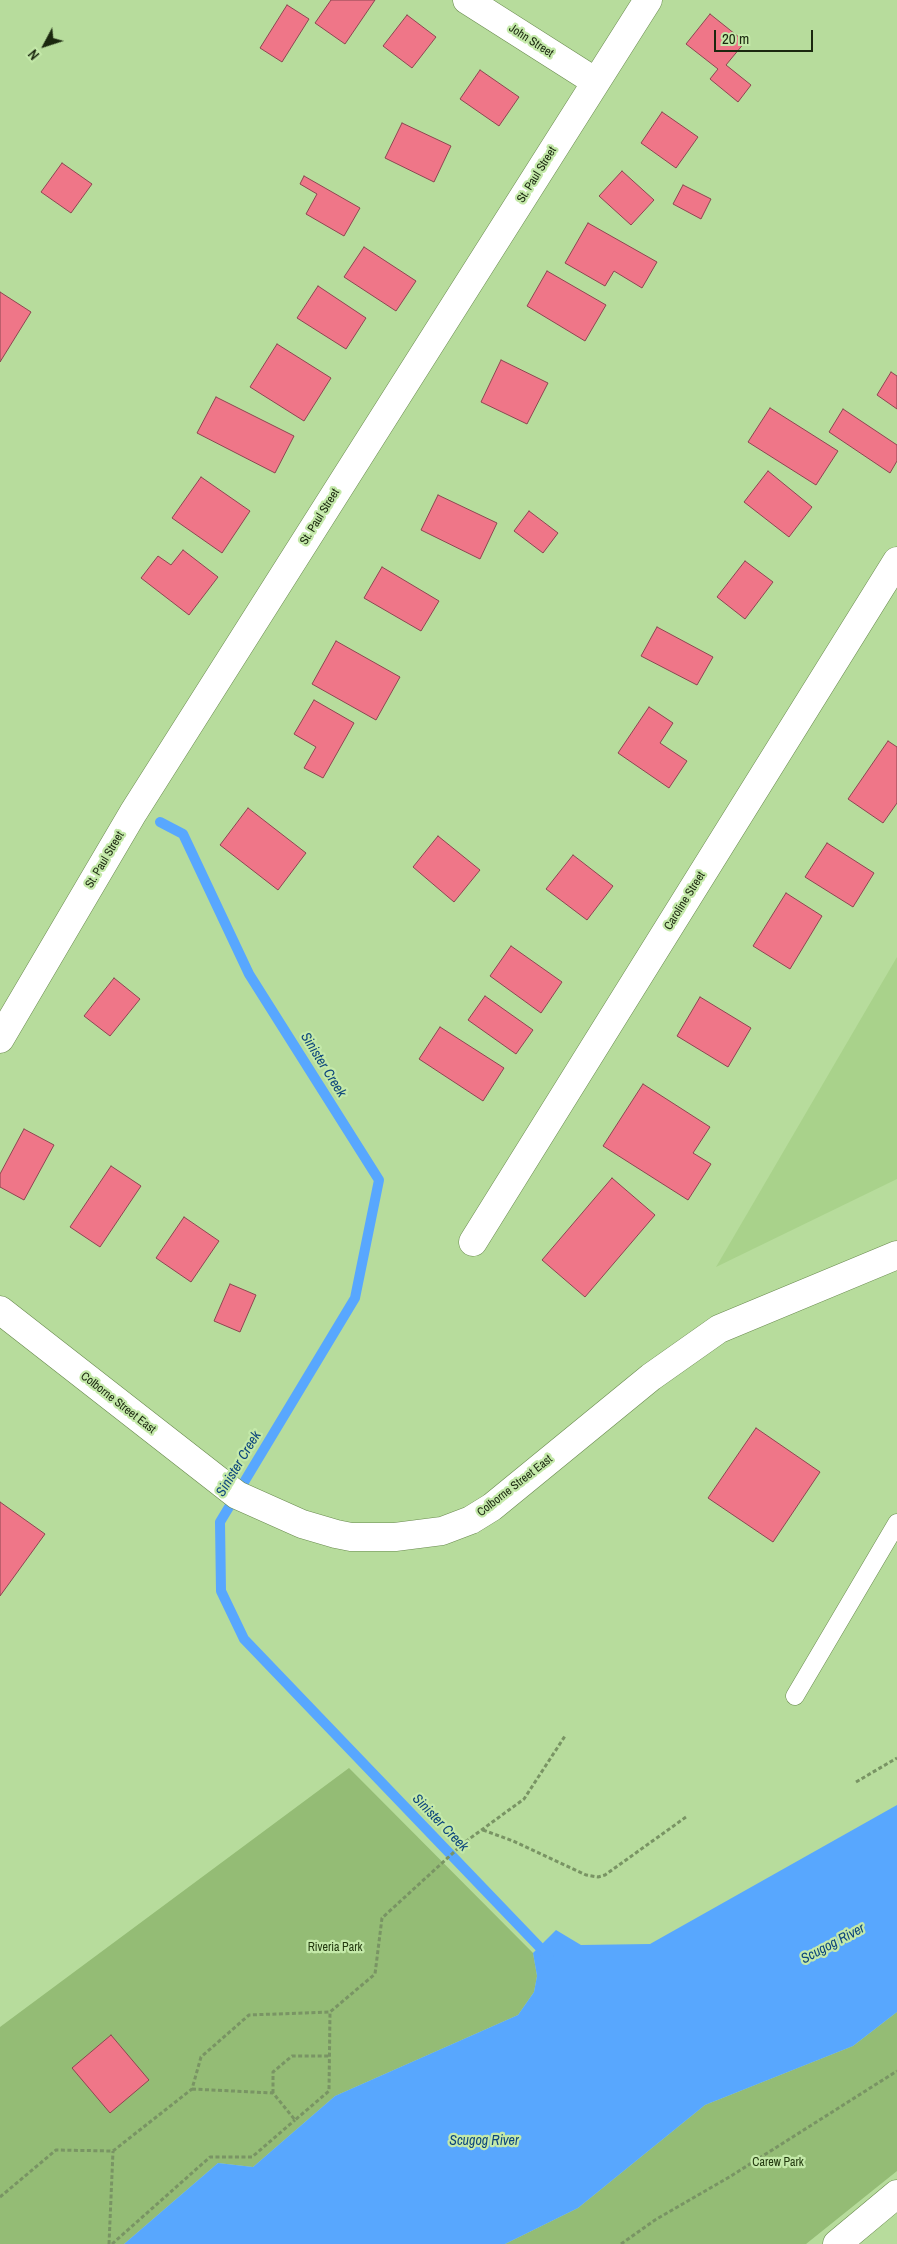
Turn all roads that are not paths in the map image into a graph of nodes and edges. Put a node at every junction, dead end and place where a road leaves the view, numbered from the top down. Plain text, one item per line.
1 (467, 0) edge
2 (648, 0) edge
3 (596, 82) junction
4 (897, 561) edge
5 (0, 1039) edge
6 (473, 1242) dead end
7 (897, 1256) edge
8 (0, 1310) edge
9 (897, 1523) edge
10 (795, 1696) dead end
11 (897, 2194) edge
12 (837, 2244) edge

1 - 3 street, John Street
2 - 3 street, St. Paul Street
3 - 5 street, St. Paul Street
4 - 6 street, Caroline Street
7 - 8 street, Colborne Street East
9 - 10 lane
11 - 12 street

